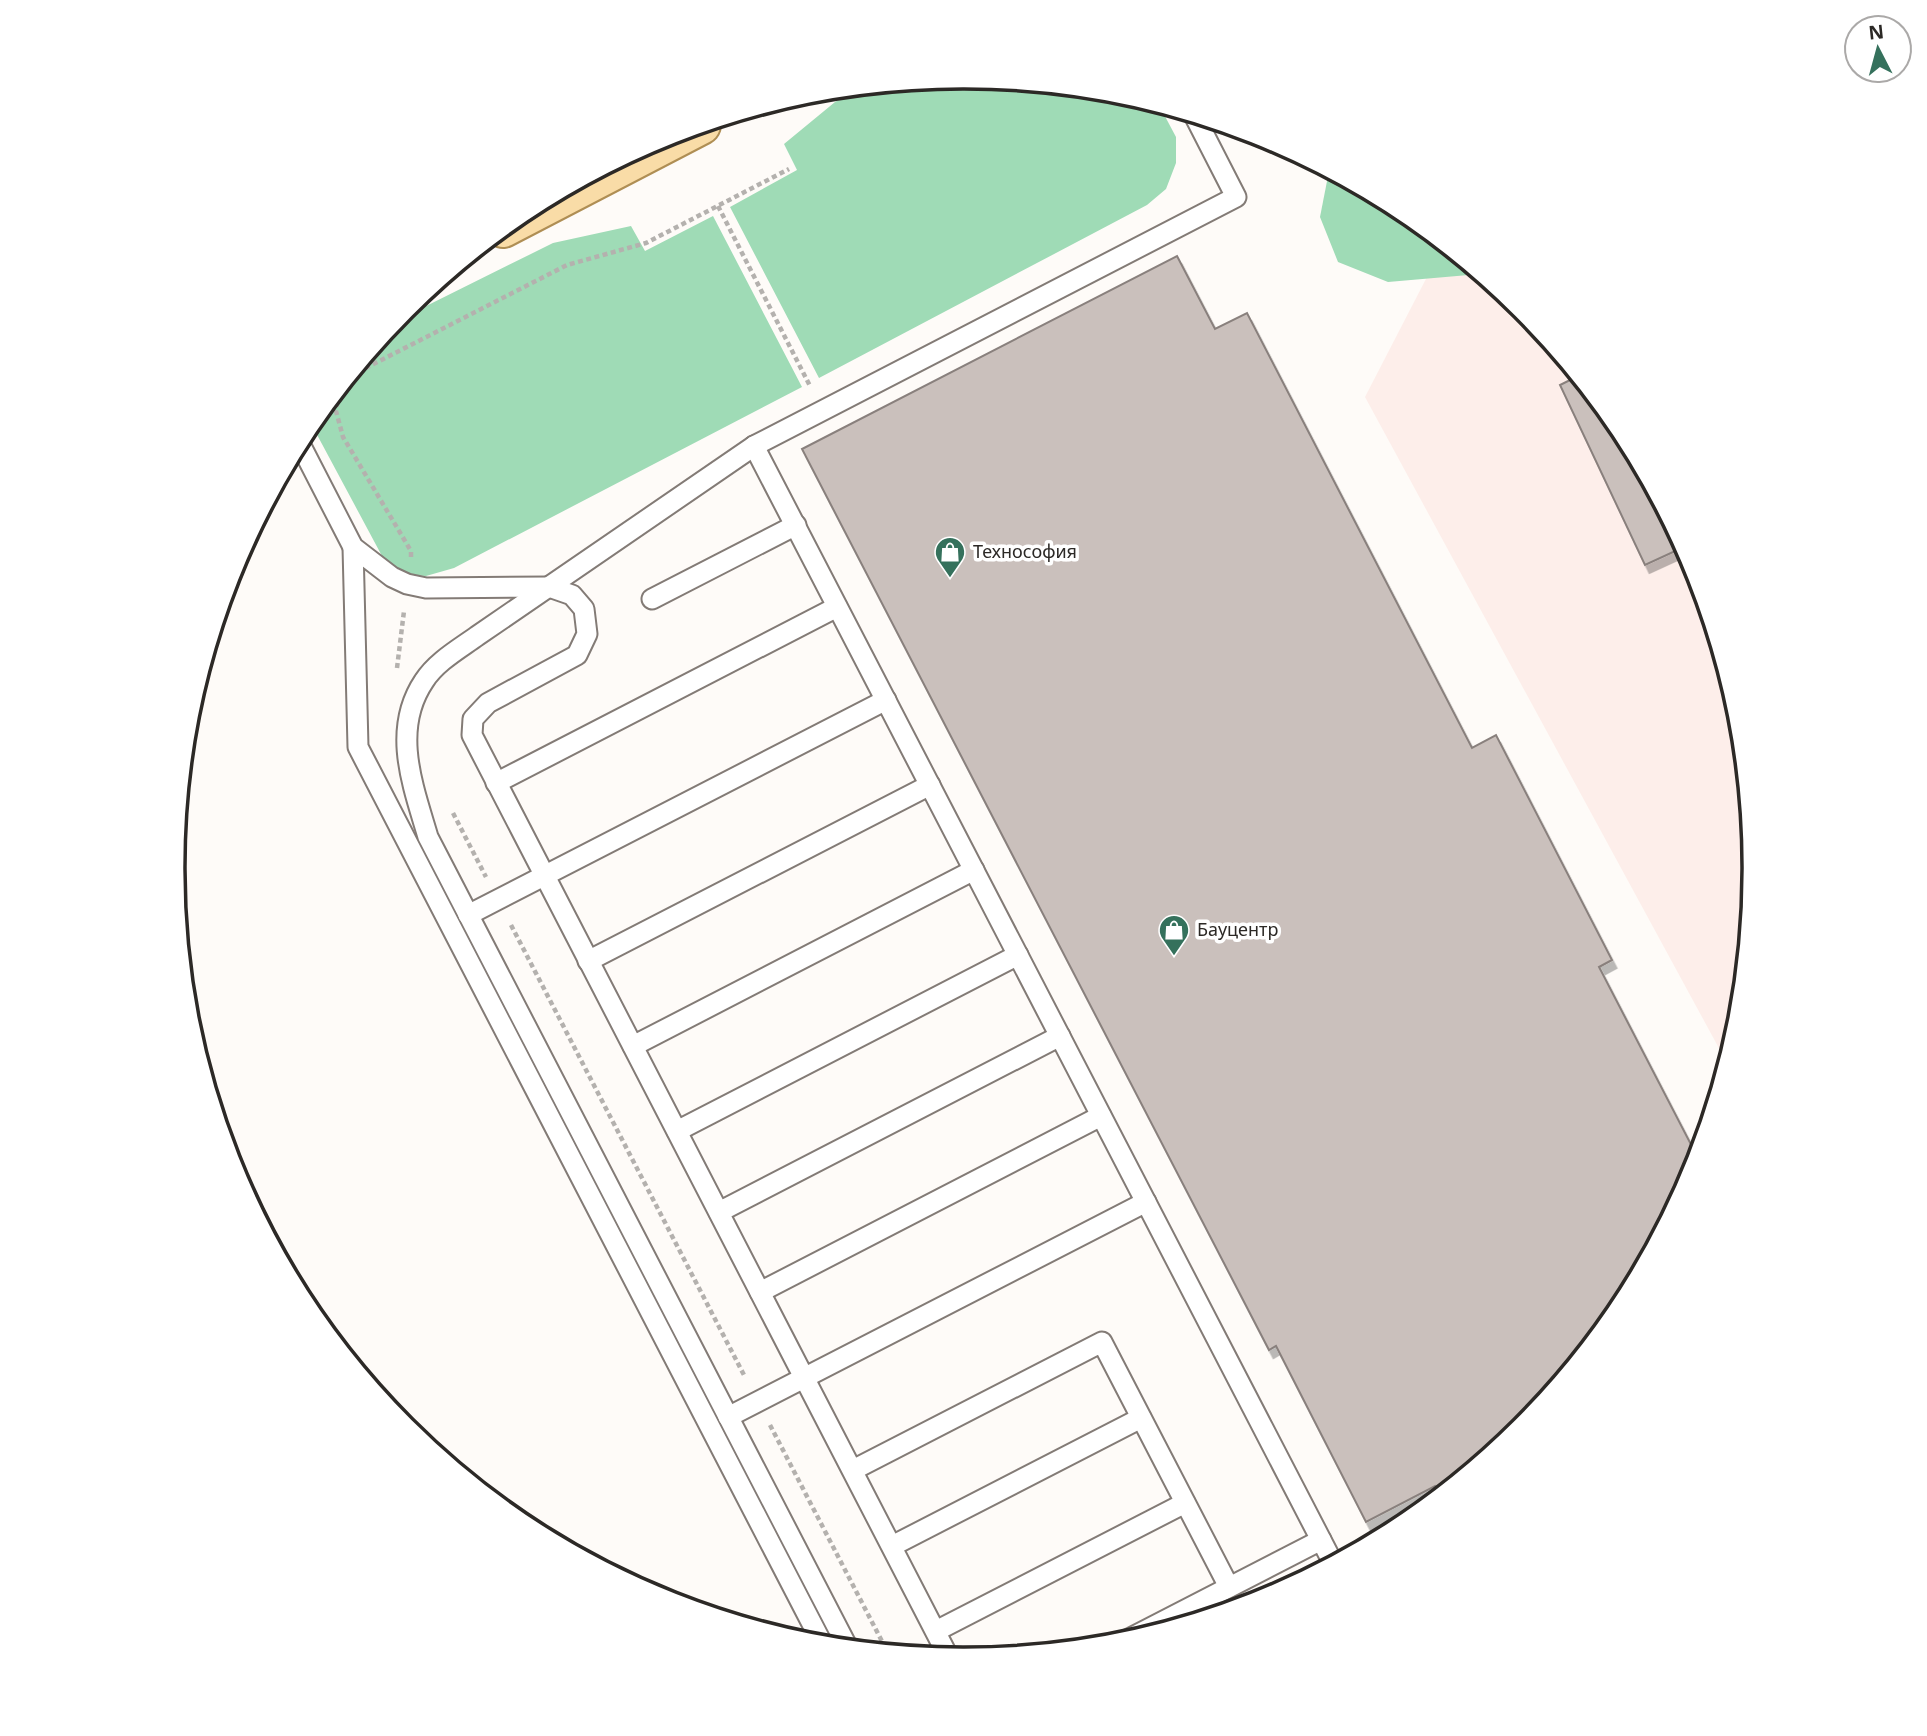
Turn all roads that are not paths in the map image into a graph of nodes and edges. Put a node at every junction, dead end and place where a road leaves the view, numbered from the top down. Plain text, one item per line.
1 (1200, 127) edge
2 (754, 446) junction
3 (305, 453) edge
4 (796, 525) junction
5 (353, 547) junction
6 (549, 587) junction
7 (652, 599) dead end
8 (837, 607) junction
9 (886, 700) junction
10 (496, 783) junction
11 (930, 785) junction
12 (974, 870) junction
13 (544, 876) junction
14 (468, 915) junction
15 (1018, 955) junction
16 (589, 961) junction
17 (1060, 1037) junction
18 (633, 1046) junction
19 (1101, 1116) junction
20 (677, 1131) junction
21 (1146, 1202) junction
22 (719, 1212) junction
23 (760, 1292) junction
24 (804, 1378) junction
25 (728, 1417) junction
26 (1141, 1418) junction
27 (853, 1470) junction
28 (1185, 1503) junction
29 (1321, 1540) junction
30 (892, 1546) junction
31 (1329, 1555) edge
32 (1229, 1587) junction
33 (1166, 1620) edge
34 (936, 1631) junction
35 (817, 1633) edge
36 (842, 1637) edge
37 (943, 1646) edge

1 - 2 lane
2 - 4 lane
2 - 6 lane
3 - 5 lane
4 - 7 lane
4 - 8 lane
5 - 6 lane
5 - 35 lane
6 - 10 lane
6 - 14 lane
8 - 9 lane
8 - 10 lane
9 - 11 lane
9 - 13 lane
10 - 13 lane
11 - 12 lane
11 - 16 lane
12 - 15 lane
12 - 18 lane
13 - 14 lane
13 - 16 lane
14 - 25 lane
15 - 17 lane
15 - 20 lane
16 - 18 lane
17 - 19 lane
17 - 22 lane
18 - 20 lane
19 - 21 lane
19 - 23 lane
20 - 22 lane
21 - 24 lane
21 - 29 lane
22 - 23 lane
23 - 24 lane
24 - 25 lane
24 - 27 lane
25 - 36 lane
26 - 27 lane
26 - 28 lane
26 - 30 lane
27 - 30 lane
28 - 32 lane
28 - 34 lane
29 - 31 lane
29 - 32 lane
30 - 34 lane
32 - 33 lane
34 - 37 lane

